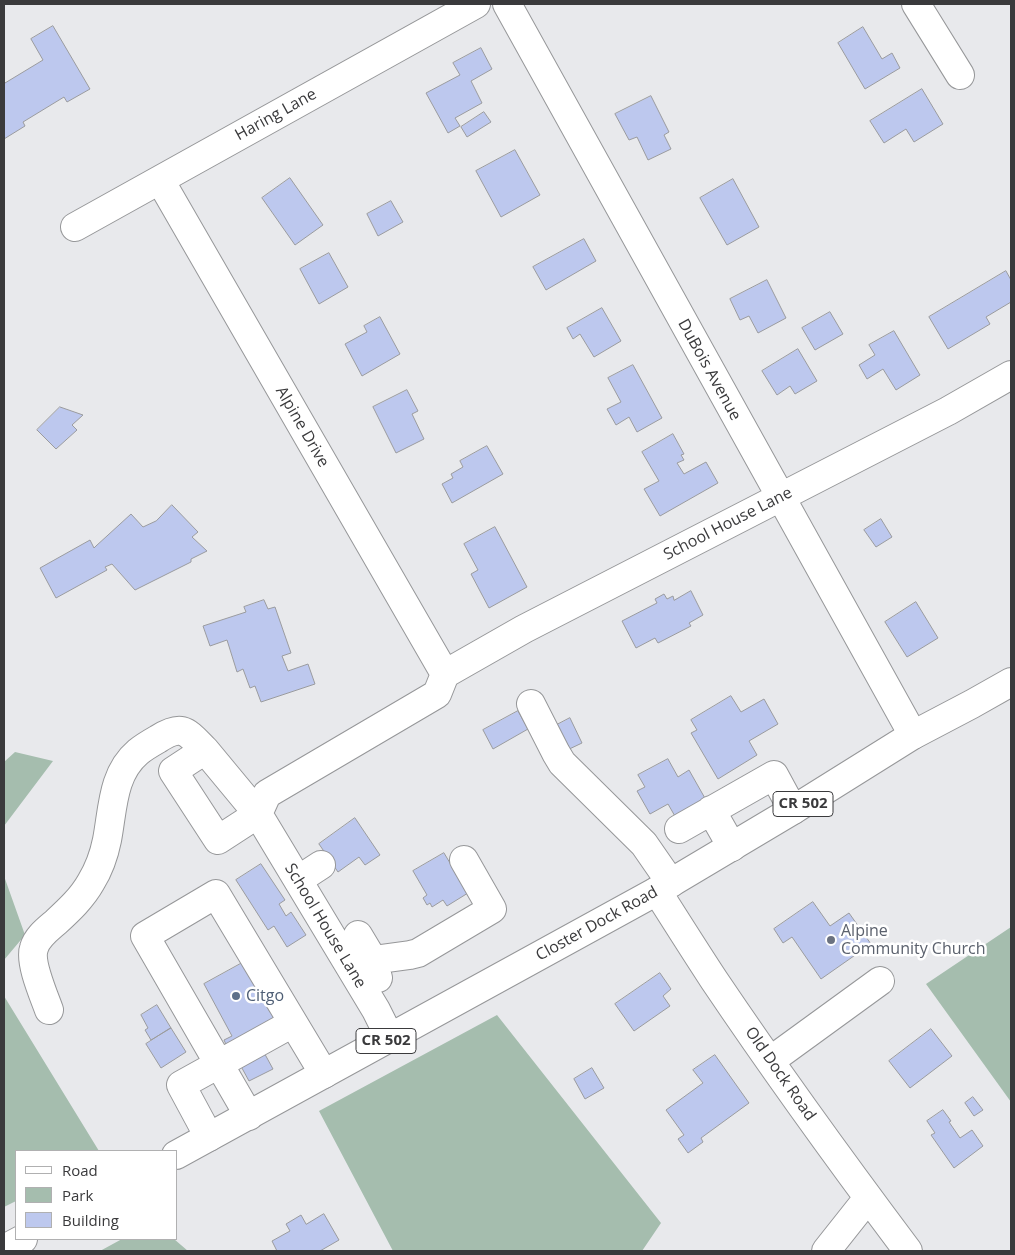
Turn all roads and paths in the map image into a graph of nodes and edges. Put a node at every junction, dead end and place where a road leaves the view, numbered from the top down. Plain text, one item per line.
1 (476, 4) edge
2 (507, 4) edge
3 (916, 4) edge
4 (960, 75) dead end
5 (160, 180) junction
6 (75, 227) dead end
7 (1011, 375) edge
8 (780, 497) junction
9 (445, 674) junction
10 (1011, 682) edge
11 (531, 704) dead end
12 (912, 735) junction
13 (205, 750) junction
14 (711, 810) junction
15 (793, 810) junction
16 (258, 814) junction
17 (679, 829) dead end
18 (732, 846) junction
19 (464, 860) dead end
20 (321, 865) dead end
21 (298, 880) junction
22 (664, 887) junction
23 (358, 935) dead end
24 (373, 960) junction
25 (880, 981) dead end
26 (49, 1010) dead end
27 (376, 1010) junction
28 (293, 1023) junction
29 (390, 1038) junction
30 (770, 1061) junction
31 (219, 1064) junction
32 (324, 1074) junction
33 (249, 1116) junction
34 (209, 1137) junction
35 (178, 1154) edge
36 (868, 1198) junction
37 (20, 1240) edge
38 (4, 1249) edge
39 (826, 1251) edge
40 (908, 1251) edge

1 - 5 street, Haring Lane
2 - 8 street, DuBois Avenue
3 - 4 street
5 - 6 street, Haring Lane
5 - 9 street, Alpine Drive
7 - 8 street, School House Lane
8 - 9 street, School House Lane
8 - 12 street, DuBois Avenue
9 - 16 street
10 - 12 street, Closter Dock Road / CR 502
11 - 22 street, Old Dock Road
12 - 15 street, Closter Dock Road / CR 502
13 - 16 street, School House Lane
13 - 16 street
13 - 26 street, School House Lane
14 - 15 street
14 - 17 street
14 - 18 street
15 - 18 street, Closter Dock Road / CR 502
16 - 21 street, School House Lane
18 - 22 street, Closter Dock Road / CR 502
19 - 24 street
20 - 21 street
21 - 27 street, School House Lane
22 - 29 street, Closter Dock Road / CR 502
22 - 30 street, Old Dock Road
23 - 24 street
24 - 27 street
25 - 30 street
27 - 29 street, School House Lane
28 - 31 street
28 - 31 street
28 - 32 street
29 - 32 street, Closter Dock Road / CR 502
30 - 36 street, Old Dock Road
31 - 33 street
31 - 34 street
32 - 33 street, Closter Dock Road / CR 502
33 - 34 street, Closter Dock Road / CR 502
34 - 35 street, Closter Dock Road / CR 502
36 - 39 street
36 - 40 street, Old Dock Road
37 - 38 street

